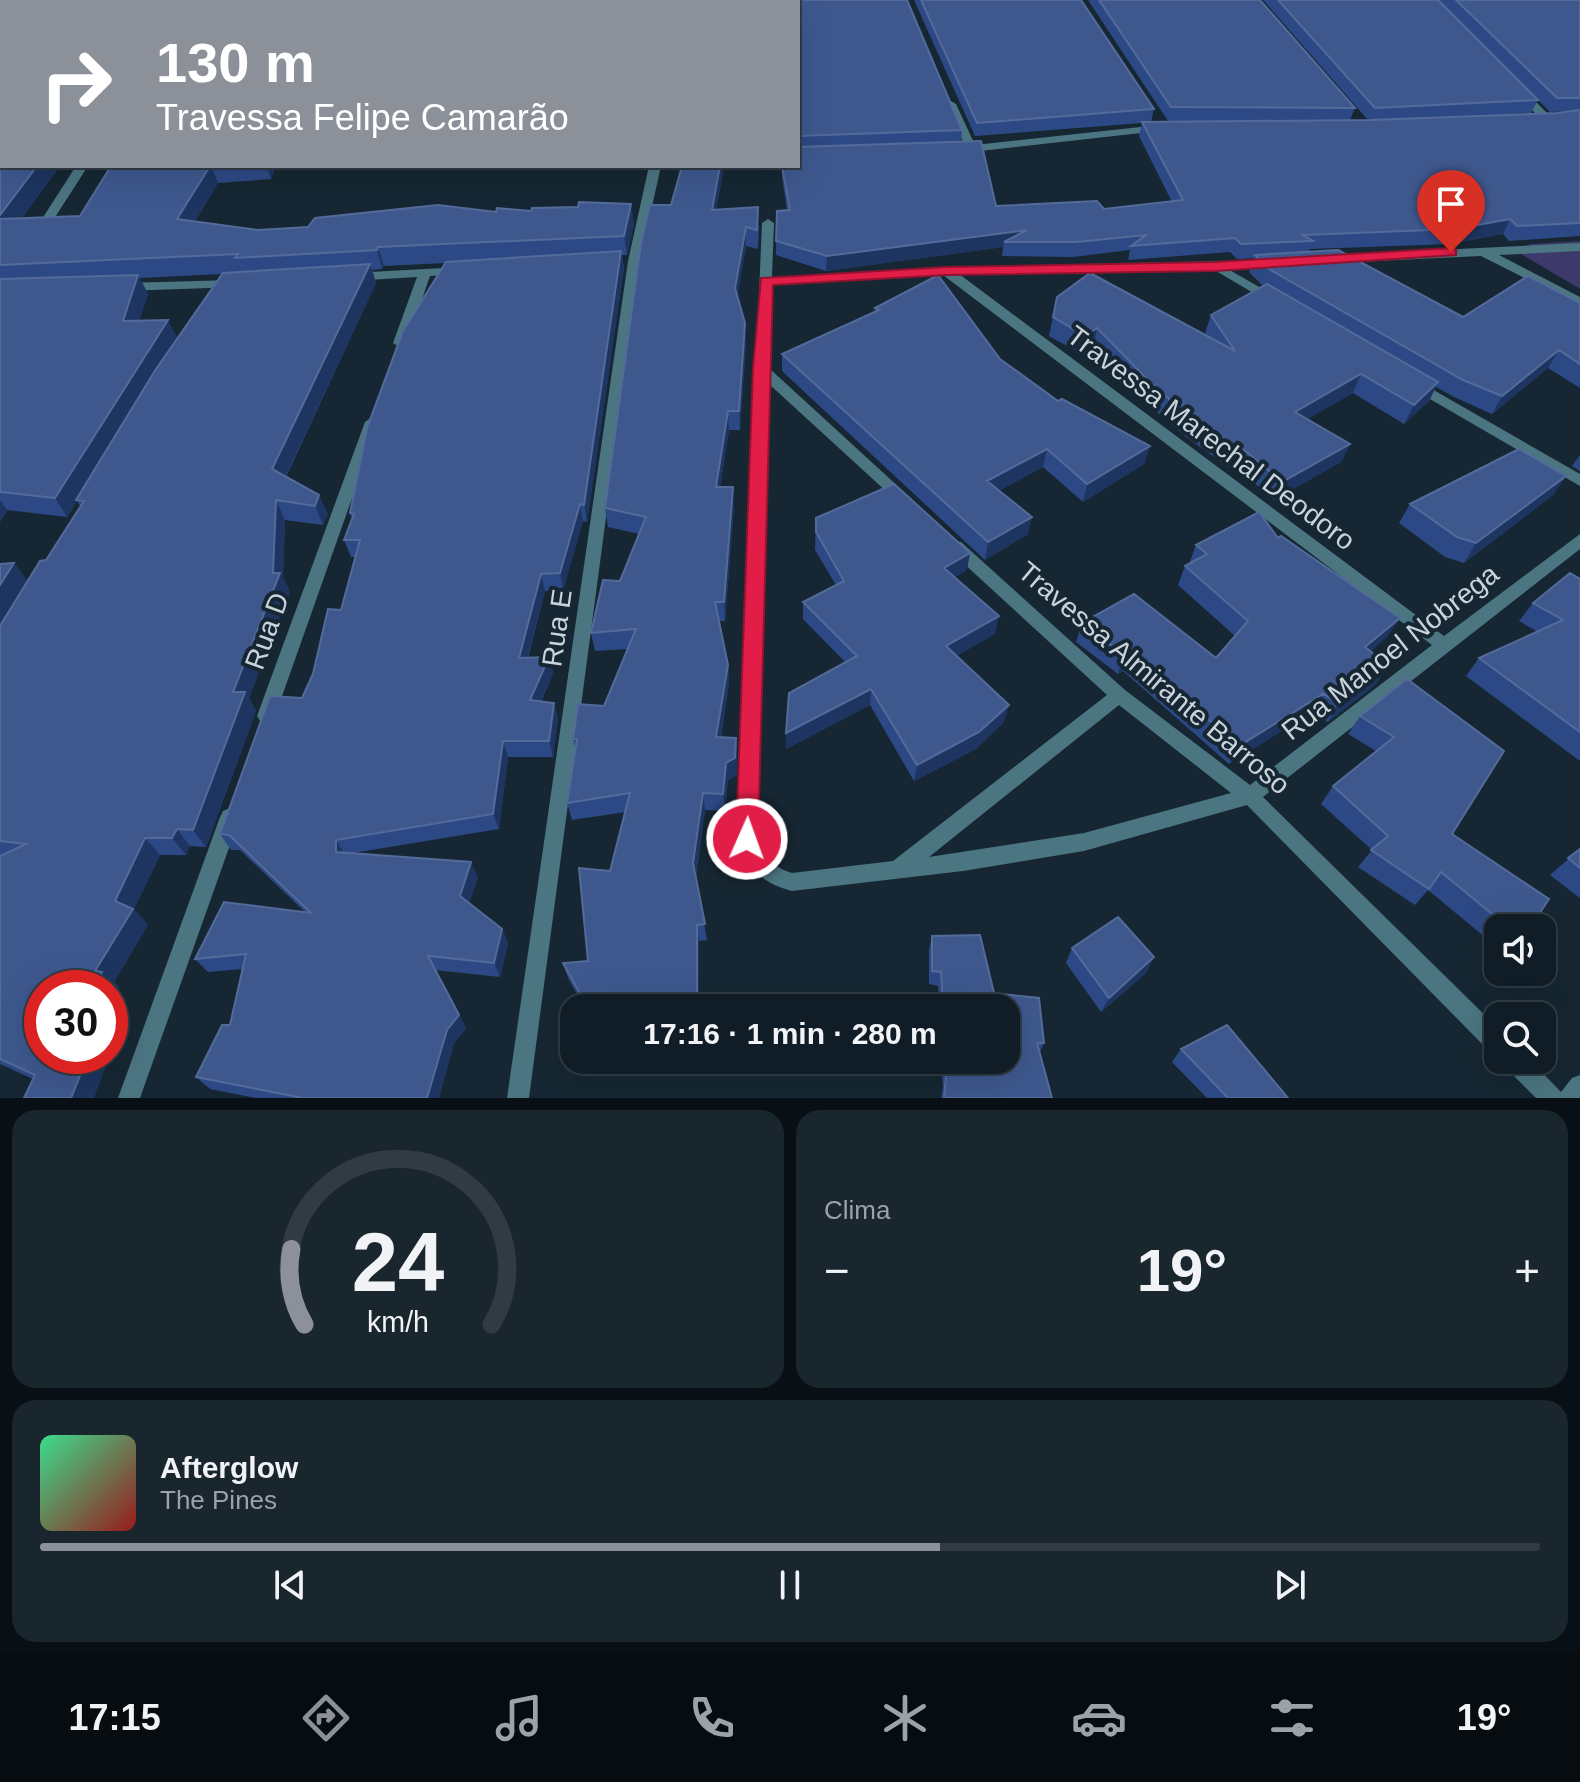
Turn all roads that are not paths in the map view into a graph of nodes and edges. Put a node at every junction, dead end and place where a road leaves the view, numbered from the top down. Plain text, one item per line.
1 (1508, 79) edge
2 (944, 88) edge
3 (1564, 119) edge
4 (1534, 121) edge
5 (1549, 121) junction
6 (1178, 127) edge
7 (972, 150) junction
8 (957, 151) edge
9 (81, 168) edge
10 (654, 168) edge
11 (46, 222) edge
12 (768, 223) dead end
13 (1580, 247) edge
14 (1481, 251) junction
15 (1324, 260) edge
16 (1293, 262) edge
17 (1215, 267) junction
18 (470, 270) edge
19 (946, 271) junction
20 (425, 273) junction
21 (332, 278) edge
22 (766, 281) junction
23 (255, 283) edge
24 (112, 288) edge
25 (1580, 302) edge
26 (1282, 306) edge
27 (393, 363) edge
28 (760, 368) junction
29 (1404, 378) edge
30 (377, 408) edge
31 (1580, 481) edge
32 (922, 516) edge
33 (945, 537) edge
34 (1580, 540) edge
35 (1445, 646) junction
36 (1119, 695) junction
37 (258, 738) edge
38 (1250, 796) junction
39 (237, 798) edge
40 (897, 870) junction
41 (1484, 1030) edge
42 (1528, 1074) edge
43 (1580, 1086) edge
44 (129, 1098) edge
45 (518, 1098) edge
46 (1552, 1098) edge
47 (1570, 1098) edge

1 - 5 street
2 - 7 street
3 - 5 street
4 - 5 street
6 - 7 street
7 - 8 street
9 - 11 street
10 - 45 street, Rua E
12 - 22 street
13 - 14 street
14 - 15 street
14 - 25 street
16 - 17 street
17 - 19 street
17 - 26 street
18 - 20 street
19 - 22 street
19 - 35 street, Travessa Marechal Deodoro
20 - 21 street
20 - 27 street
22 - 28 street
23 - 24 street
28 - 32 street
28 - 40 street, Rua Manoel Nobrega
29 - 31 street
30 - 37 street, Rua D
33 - 36 street, Travessa Almirante Barroso
34 - 35 street, Rua Manoel Nobrega
35 - 38 street, Rua Manoel Nobrega
36 - 38 street, Travessa Almirante Barroso
36 - 40 street
38 - 40 street, Rua Manoel Nobrega
38 - 41 street, Travessa Almirante Barroso
39 - 44 street
42 - 46 street
43 - 47 street

